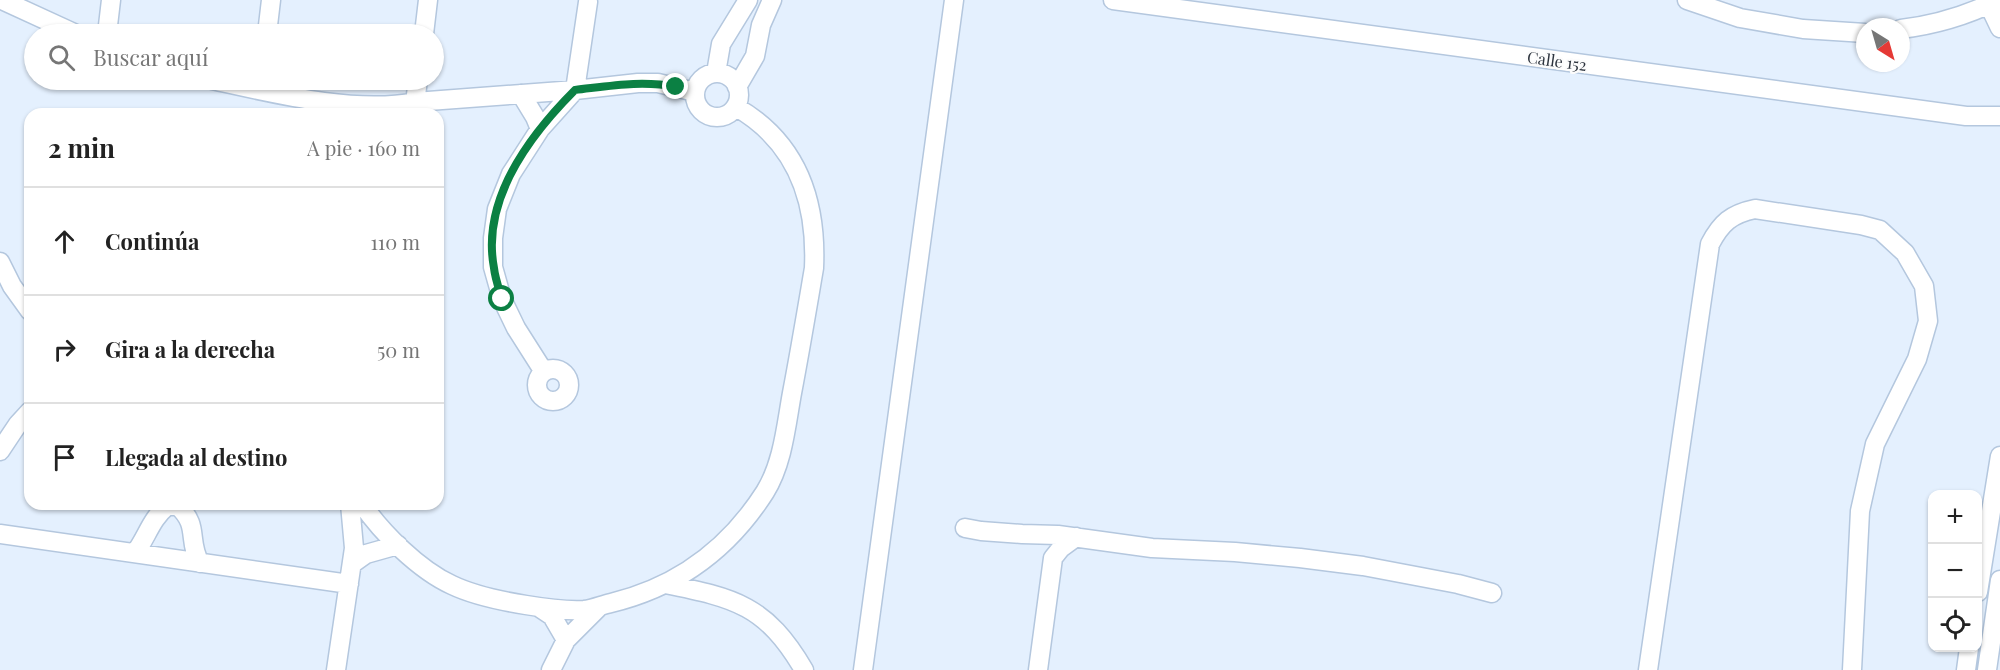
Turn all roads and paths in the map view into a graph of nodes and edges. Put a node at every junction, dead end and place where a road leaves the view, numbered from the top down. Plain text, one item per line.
1 (2, 0) edge
2 (111, 0) edge
3 (271, 0) edge
4 (428, 0) edge
5 (748, 0) edge
6 (772, 0) edge
7 (954, 0) edge
8 (1113, 0) edge
9 (1687, 0) edge
10 (588, 1) edge
11 (1993, 2) edge
12 (54, 24) edge
13 (108, 24) edge
14 (268, 24) edge
15 (425, 24) edge
16 (1910, 28) edge
17 (2000, 28) edge
18 (1856, 32) edge
19 (716, 73) junction
20 (737, 87) junction
21 (281, 90) edge
22 (417, 90) edge
23 (575, 90) junction
24 (694, 92) junction
25 (521, 94) junction
26 (319, 100) junction
27 (415, 102) junction
28 (326, 108) edge
29 (373, 108) edge
30 (393, 108) edge
31 (736, 108) junction
32 (2000, 116) edge
33 (540, 129) junction
34 (0, 262) edge
35 (24, 303) edge
36 (544, 372) dead end
37 (24, 418) edge
38 (0, 451) edge
39 (2000, 456) edge
40 (1997, 488) edge
41 (162, 510) edge
42 (182, 510) edge
43 (351, 510) edge
44 (367, 510) edge
45 (965, 528) dead end
46 (0, 534) edge
47 (1035, 535) junction
48 (1076, 537) junction
49 (398, 545) junction
50 (135, 553) junction
51 (711, 554) junction
52 (1053, 558) junction
53 (200, 563) junction
54 (352, 564) junction
55 (1982, 566) edge
56 (2000, 580) edge
57 (349, 584) junction
58 (665, 584) junction
59 (1492, 593) dead end
60 (726, 598) junction
61 (600, 606) junction
62 (540, 608) junction
63 (566, 640) junction
64 (1968, 652) edge
65 (336, 670) edge
66 (551, 670) edge
67 (804, 670) edge
68 (863, 670) edge
69 (1038, 670) edge
70 (1648, 670) edge
71 (1852, 670) edge
72 (1966, 670) edge
73 (1987, 670) edge

1 - 12 street
2 - 13 street
3 - 14 street
4 - 15 street
5 - 19 street
6 - 20 street
7 - 68 street
8 - 32 street, Calle 152
9 - 18 street
10 - 23 street
11 - 16 street
11 - 17 street
19 - 20 street
19 - 24 street
20 - 31 street
21 - 26 street
22 - 27 street
23 - 24 street
23 - 25 street
23 - 33 street
24 - 31 street
25 - 27 street
25 - 33 street
26 - 28 street
26 - 29 street
27 - 30 street
31 - 51 street
33 - 36 street
34 - 35 street
37 - 38 street
39 - 40 street
40 - 55 street
41 - 50 street
42 - 53 street
43 - 54 street
44 - 49 street
45 - 47 street
46 - 50 street
47 - 48 street
47 - 52 street
48 - 52 street
48 - 59 street
49 - 54 street
49 - 62 street
50 - 53 street
51 - 58 street
51 - 60 street
52 - 69 street
53 - 57 street
54 - 57 street
56 - 73 street
57 - 65 street
58 - 60 street
58 - 61 street
60 - 67 street
61 - 62 street
61 - 63 street
62 - 63 street
63 - 66 street
64 - 72 street
70 - 71 street

